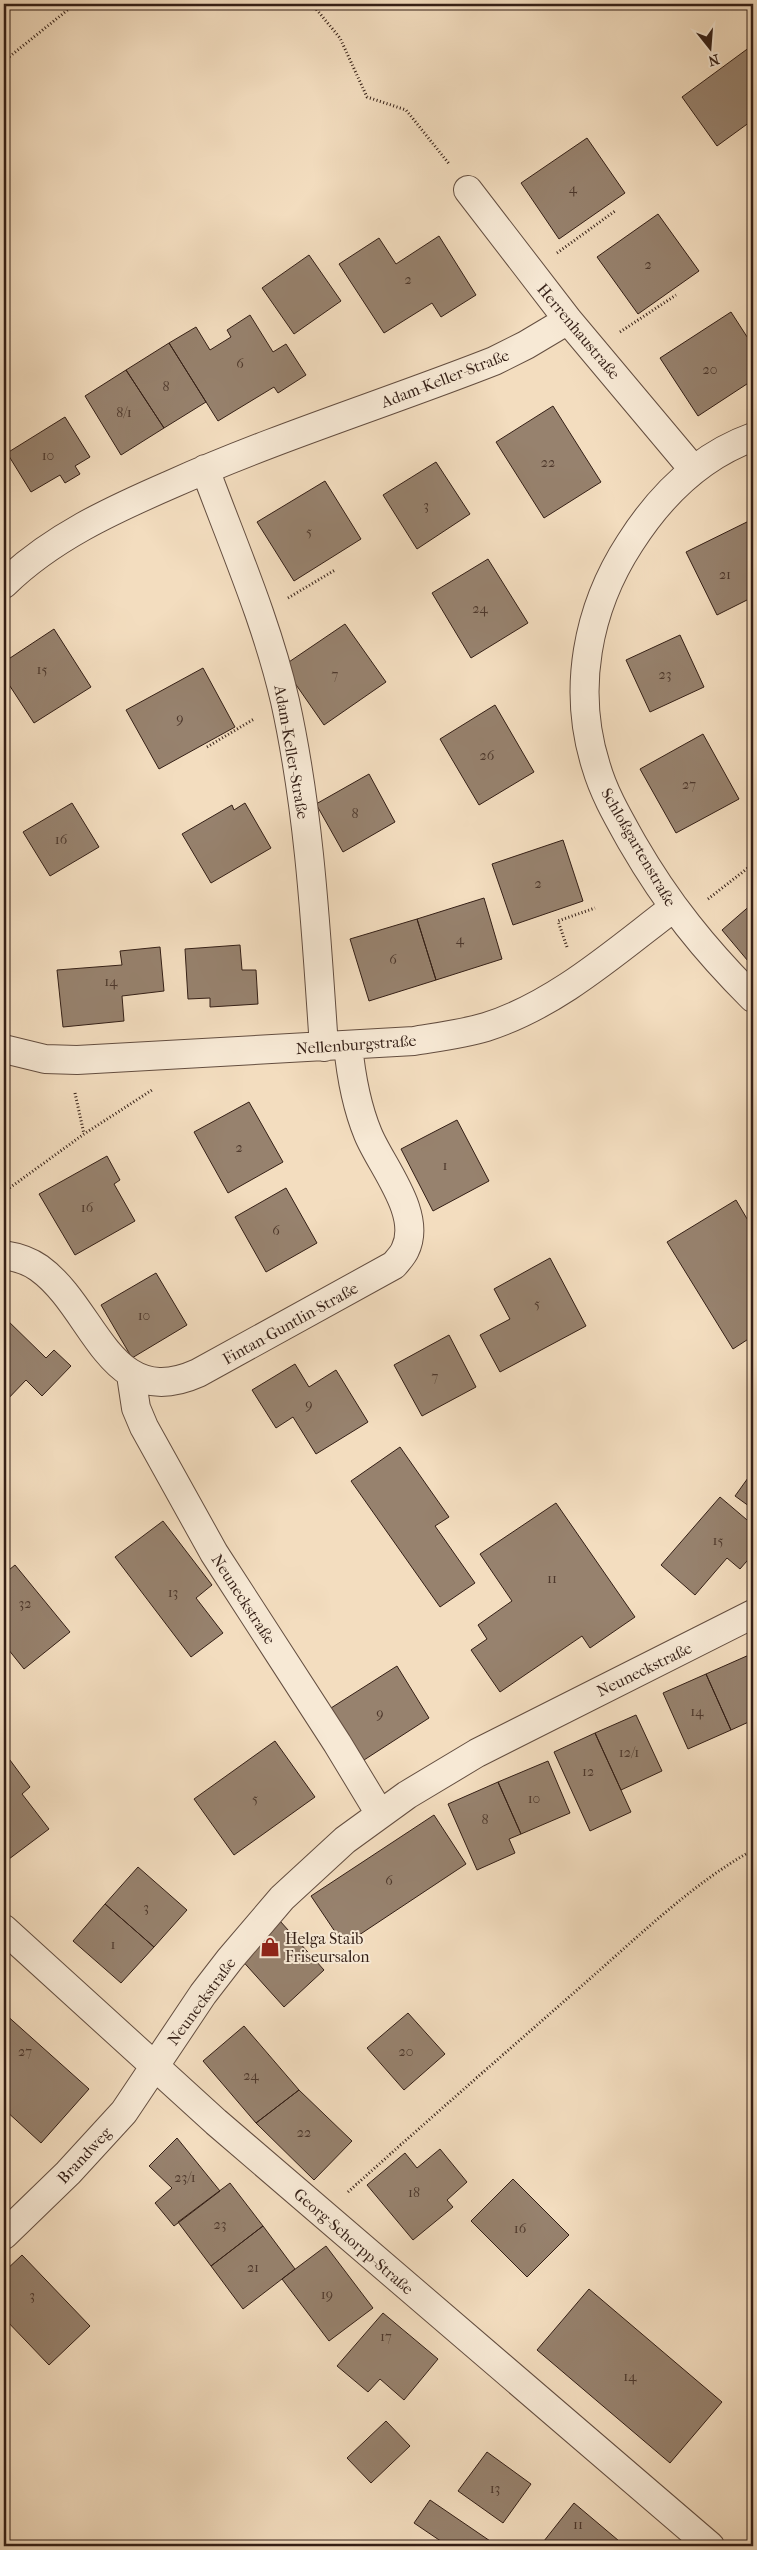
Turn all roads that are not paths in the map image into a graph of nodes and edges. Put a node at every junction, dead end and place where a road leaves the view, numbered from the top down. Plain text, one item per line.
1 (468, 190) road end
2 (568, 320) junction
3 (753, 437) edge
4 (205, 469) junction
5 (693, 469) junction
6 (4, 584) edge
7 (677, 914) junction
8 (753, 998) edge
9 (336, 1046) junction
10 (4, 1049) edge
11 (4, 1255) edge
12 (131, 1375) junction
13 (753, 1614) edge
14 (380, 1814) junction
15 (4, 1929) edge
16 (155, 2067) junction
17 (4, 2235) edge
18 (710, 2546) edge

1 - 2 street, Herrenhaustraße
2 - 4 street, Adam-Keller-Straße
2 - 5 street, Herrenhaustraße
3 - 5 street, Schloßgartenstraße
4 - 6 street, Adam-Keller-Straße
4 - 9 street, Adam-Keller-Straße
5 - 7 street, Schloßgartenstraße
7 - 8 street, Schloßgartenstraße
7 - 9 street, Nellenburgstraße
9 - 10 street, Nellenburgstraße
9 - 12 street, Fintan-Guntlin-Straße
11 - 12 street, Fintan-Guntlin-Straße
12 - 14 street, Neuneckstraße
13 - 14 street, Neuneckstraße
14 - 16 street, Neuneckstraße
15 - 16 street, Georg-Schorpp-Straße
16 - 17 street, Brandweg
16 - 18 street, Georg-Schorpp-Straße

